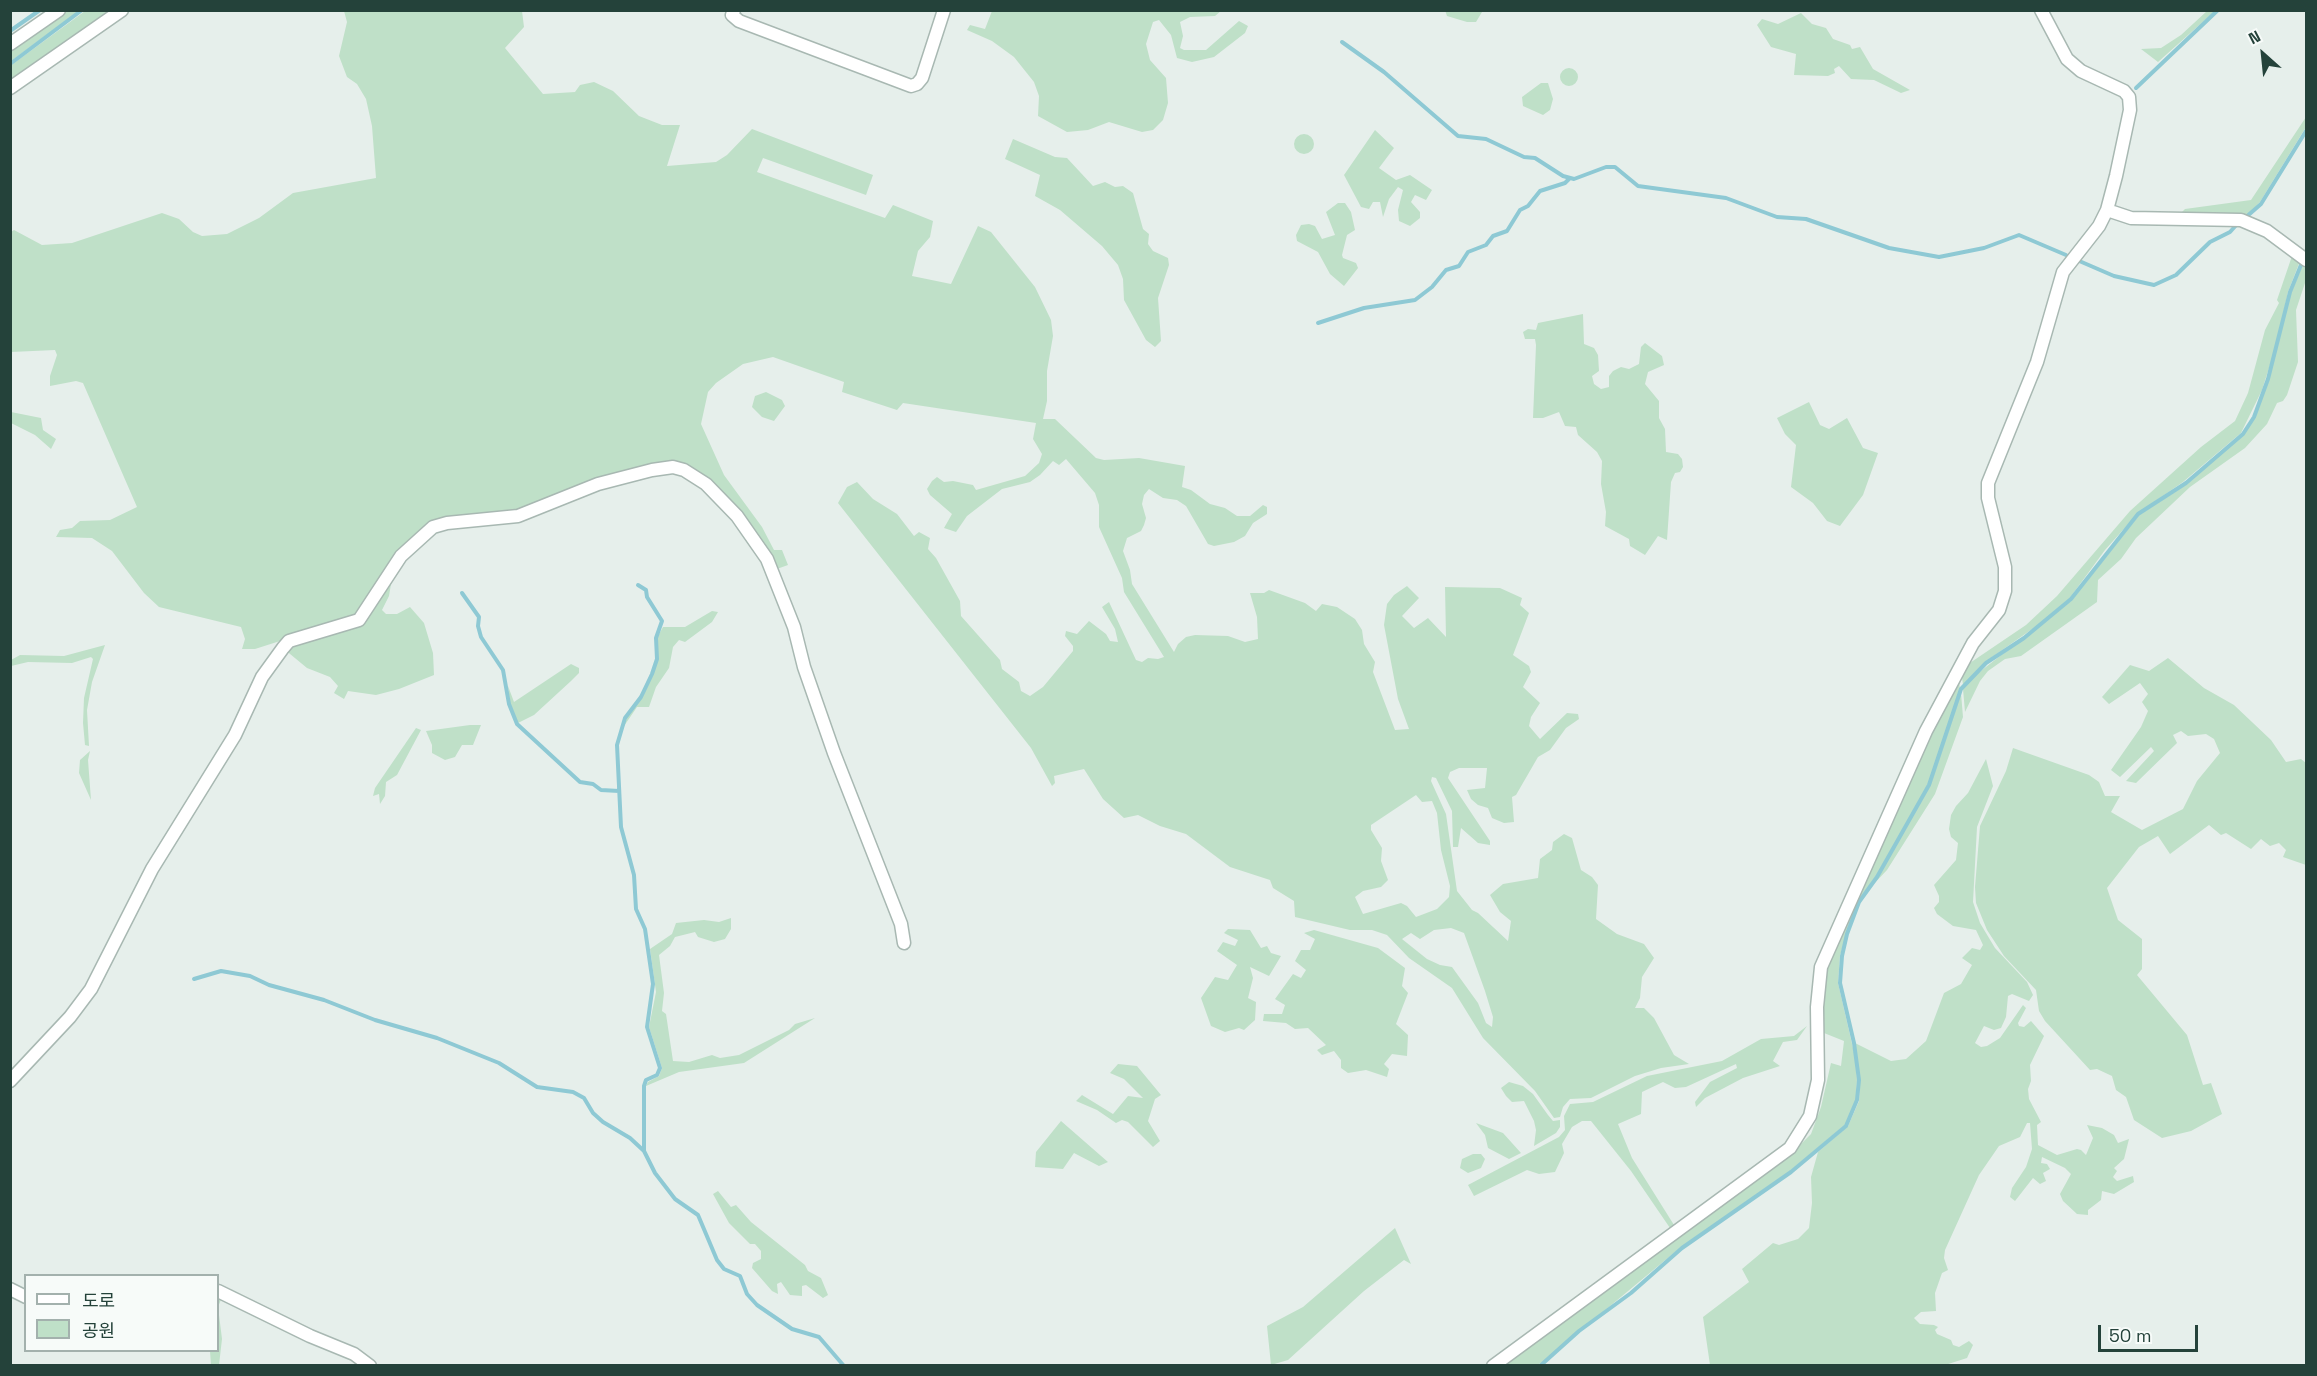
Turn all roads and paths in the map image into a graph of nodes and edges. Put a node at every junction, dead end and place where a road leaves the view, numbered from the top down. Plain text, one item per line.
1 (59, 10) edge
2 (122, 10) edge
3 (734, 10) edge
4 (944, 10) edge
5 (2042, 10) edge
6 (10, 44) edge
7 (10, 88) edge
8 (2108, 210) junction
9 (2307, 260) edge
10 (904, 943) dead end
11 (10, 1081) edge
12 (10, 1289) edge
13 (219, 1291) edge
14 (24, 1296) edge
15 (370, 1365) edge
16 (1493, 1365) edge

1 - 6 street
2 - 7 street
3 - 4 street
5 - 8 street
8 - 9 street
8 - 16 street
10 - 11 street
12 - 14 street
13 - 15 street

